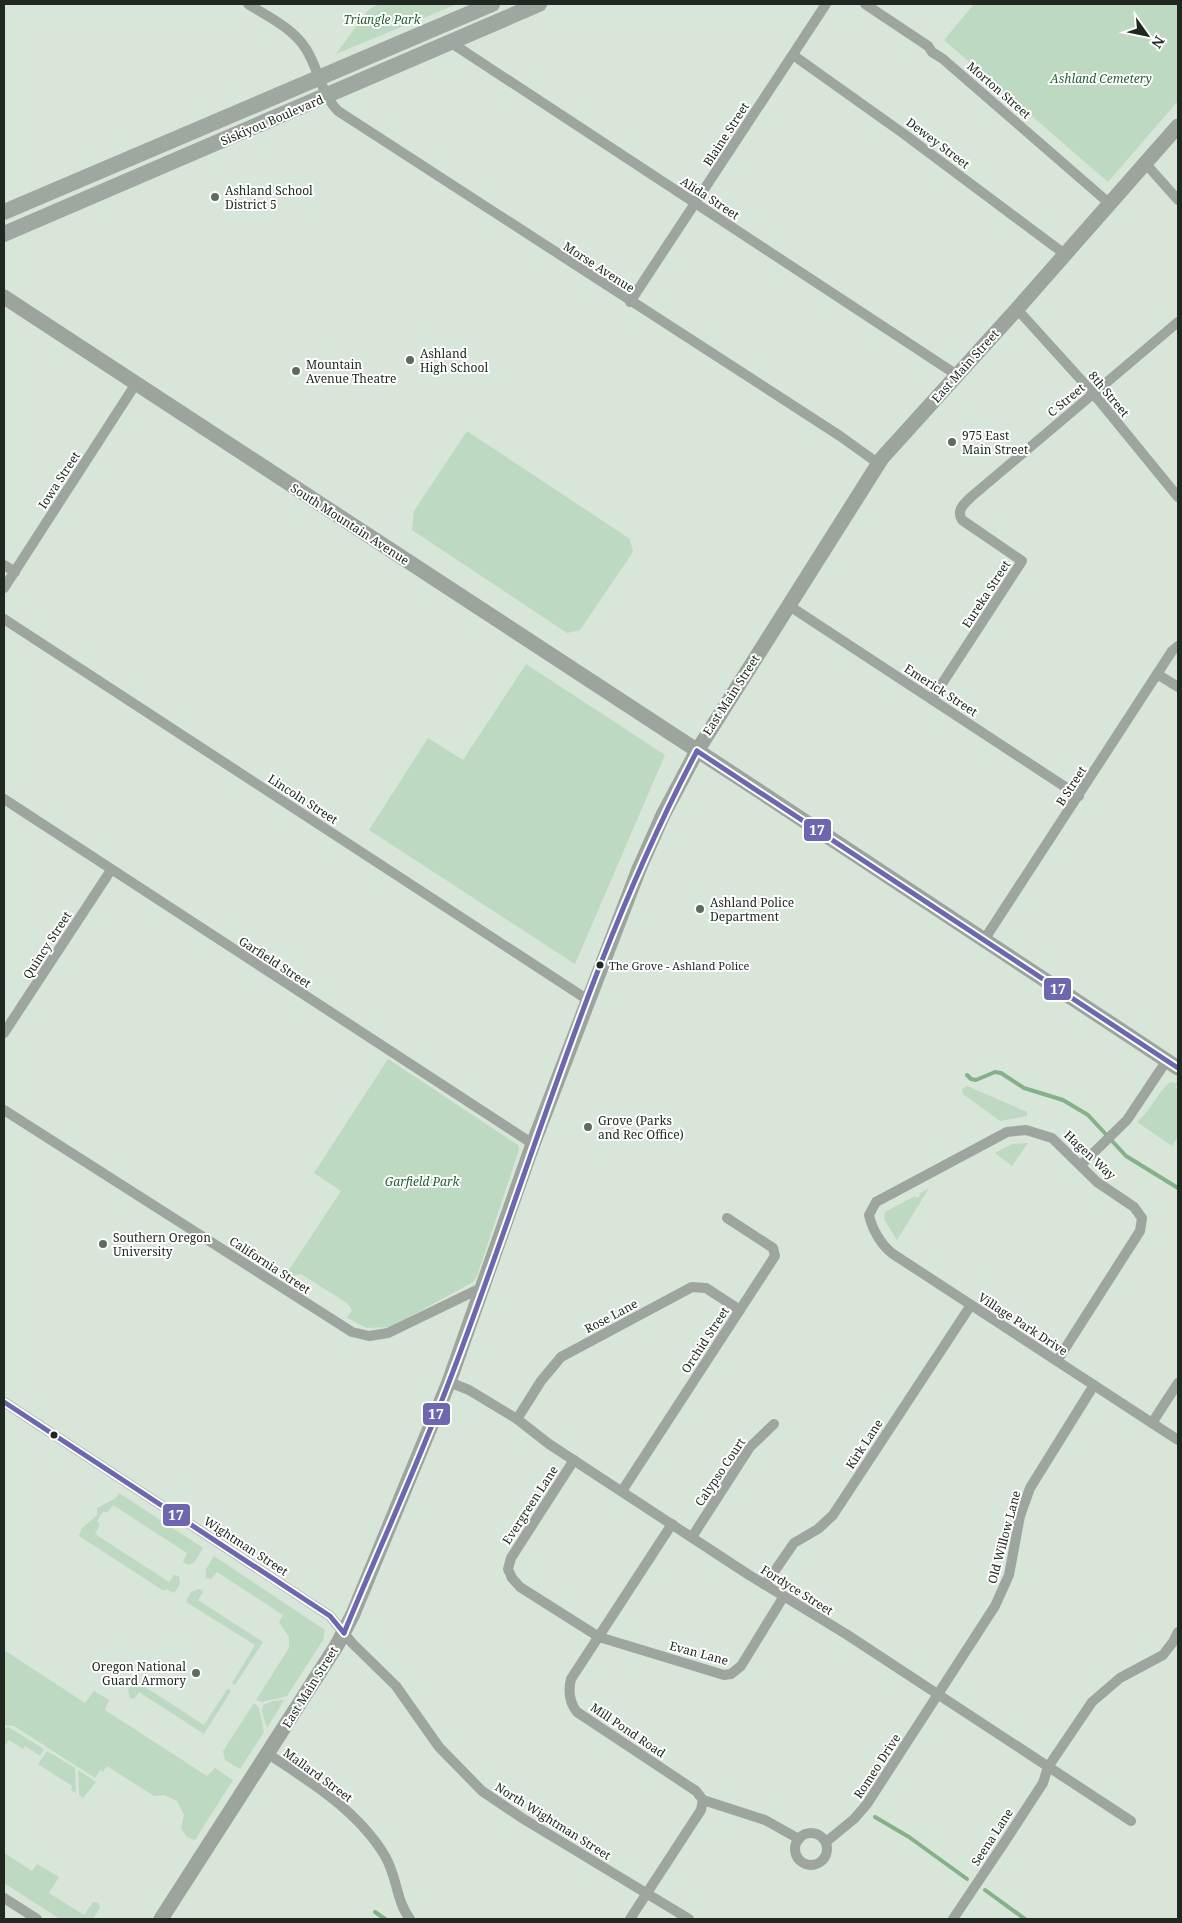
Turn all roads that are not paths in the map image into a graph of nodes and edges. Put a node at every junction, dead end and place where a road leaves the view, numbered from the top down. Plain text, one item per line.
1 (248, 4) edge
2 (492, 4) edge
3 (539, 4) edge
4 (826, 4) edge
5 (865, 4) edge
6 (450, 42) junction
7 (793, 55) junction
8 (319, 78) junction
9 (328, 96) junction
10 (1178, 126) edge
11 (1146, 164) junction
12 (1178, 200) edge
13 (695, 204) junction
14 (1110, 204) junction
15 (4, 212) edge
16 (4, 234) edge
17 (1066, 255) junction
18 (4, 297) edge
19 (630, 302) junction
20 (1017, 309) junction
21 (1178, 322) edge
22 (957, 375) junction
23 (135, 384) junction
24 (1093, 394) junction
25 (879, 464) junction
26 (971, 497) joint
27 (1178, 497) edge
28 (4, 565) edge
29 (15, 572) junction
30 (4, 588) edge
31 (788, 606) junction
32 (4, 619) edge
33 (1178, 646) edge
34 (1158, 674) junction
35 (1178, 687) edge
36 (932, 699) junction
37 (697, 751) junction
38 (1079, 796) junction
39 (4, 799) edge
40 (111, 870) junction
41 (984, 940) junction
42 (588, 1000) junction
43 (4, 1033) edge
44 (1172, 1064) edge
45 (4, 1110) edge
46 (533, 1144) junction
47 (1081, 1165) junction
48 (869, 1215) joint
49 (727, 1218) dead end
50 (483, 1287) junction
51 (971, 1305) junction
52 (740, 1310) junction
53 (1057, 1361) junction
54 (449, 1382) junction
55 (1178, 1383) edge
56 (1094, 1385) junction
57 (4, 1402) edge
58 (517, 1419) junction
59 (1152, 1423) junction
60 (774, 1424) dead end
61 (1178, 1440) edge
62 (574, 1460) junction
63 (622, 1491) junction
64 (672, 1524) junction
65 (692, 1537) junction
66 (765, 1584) junction
67 (784, 1596) junction
68 (1178, 1632) edge
69 (344, 1633) junction
70 (599, 1637) junction
71 (937, 1694) junction
72 (268, 1754) junction
73 (1048, 1767) junction
74 (703, 1800) junction
75 (1131, 1821) dead end
76 (799, 1839) junction
77 (826, 1842) junction
78 (646, 1893) junction
79 (4, 1898) edge
80 (36, 1919) edge
81 (161, 1919) edge
82 (410, 1919) edge
83 (630, 1919) edge
84 (689, 1919) edge
85 (952, 1919) edge

1 - 8 street, Morse Avenue
2 - 8 main road, Siskiyou Boulevard
3 - 6 main road, Siskiyou Boulevard
4 - 7 street, Blaine Street
5 - 14 street, Morton Street
6 - 9 main road, Siskiyou Boulevard
6 - 13 street, Alida Street
7 - 13 street, Blaine Street
7 - 17 street, Dewey Street
8 - 9 street, Morse Avenue
8 - 15 main road, Siskiyou Boulevard
9 - 16 main road, Siskiyou Boulevard
9 - 19 street, Morse Avenue
10 - 11 street, East Main Street
11 - 12 street
11 - 14 street, East Main Street
13 - 19 street, Blaine Street
13 - 22 street, Alida Street
14 - 17 street, East Main Street
17 - 20 street, East Main Street
18 - 23 street, South Mountain Avenue
19 - 25 street, Morse Avenue
20 - 22 street, East Main Street
20 - 24 street, 8th Street
21 - 24 street, C Street
22 - 25 street, East Main Street
23 - 29 street, Iowa Street
23 - 37 street, South Mountain Avenue
24 - 26 street, C Street
24 - 27 street, 8th Street
25 - 31 street, East Main Street
26 - 36 street, Eureka Street
28 - 29 street
29 - 30 street, Iowa Street
31 - 36 street, Emerick Street
31 - 37 street, East Main Street
32 - 42 street, Lincoln Street
33 - 34 street, B Street
34 - 35 street
34 - 38 street, B Street
36 - 38 street, Emerick Street
37 - 41 street, South Mountain Avenue
37 - 42 street, East Main Street
38 - 41 street, B Street
39 - 40 street, Garfield Street
40 - 43 street, Quincy Street
40 - 46 street, Garfield Street
41 - 44 street, South Mountain Avenue
42 - 46 street, East Main Street
44 - 47 street
45 - 50 street, California Street
46 - 50 street, East Main Street
47 - 48 street, Hagen Way
47 - 53 street, Hagen Way
48 - 51 street, Village Park Drive
49 - 52 street, Orchid Street
50 - 54 street, East Main Street
51 - 53 street, Village Park Drive
51 - 66 street, Kirk Lane
52 - 58 street, Rose Lane
52 - 63 street, Orchid Street
53 - 56 street, Village Park Drive
54 - 58 street, Fordyce Street
54 - 69 street, East Main Street
55 - 59 street
56 - 59 street, Village Park Drive
56 - 71 street, Old Willow Lane
57 - 69 street, Wightman Street
58 - 62 street, Fordyce Street
59 - 61 street, Village Park Drive
60 - 65 street, Calypso Court
62 - 63 street, Fordyce Street
62 - 70 street, Evergreen Lane
63 - 64 street, Fordyce Street
64 - 65 street, Fordyce Street
64 - 70 street, Mill Pond Road
65 - 66 street, Fordyce Street
66 - 67 street, Fordyce Street
67 - 70 street, Evan Lane
67 - 71 street, Fordyce Street
68 - 73 street, Seena Lane
69 - 72 street, East Main Street
69 - 78 street, North Wightman Street
70 - 74 street, Mill Pond Road
71 - 73 street, Fordyce Street
71 - 77 street, Romeo Drive
72 - 81 street, East Main Street
72 - 82 street, Mallard Street
73 - 75 street, Fordyce Street
73 - 85 street, Seena Lane
74 - 76 street
74 - 78 street
76 - 77 street
76 - 77 street
78 - 83 street
78 - 84 street, North Wightman Street
79 - 80 street

